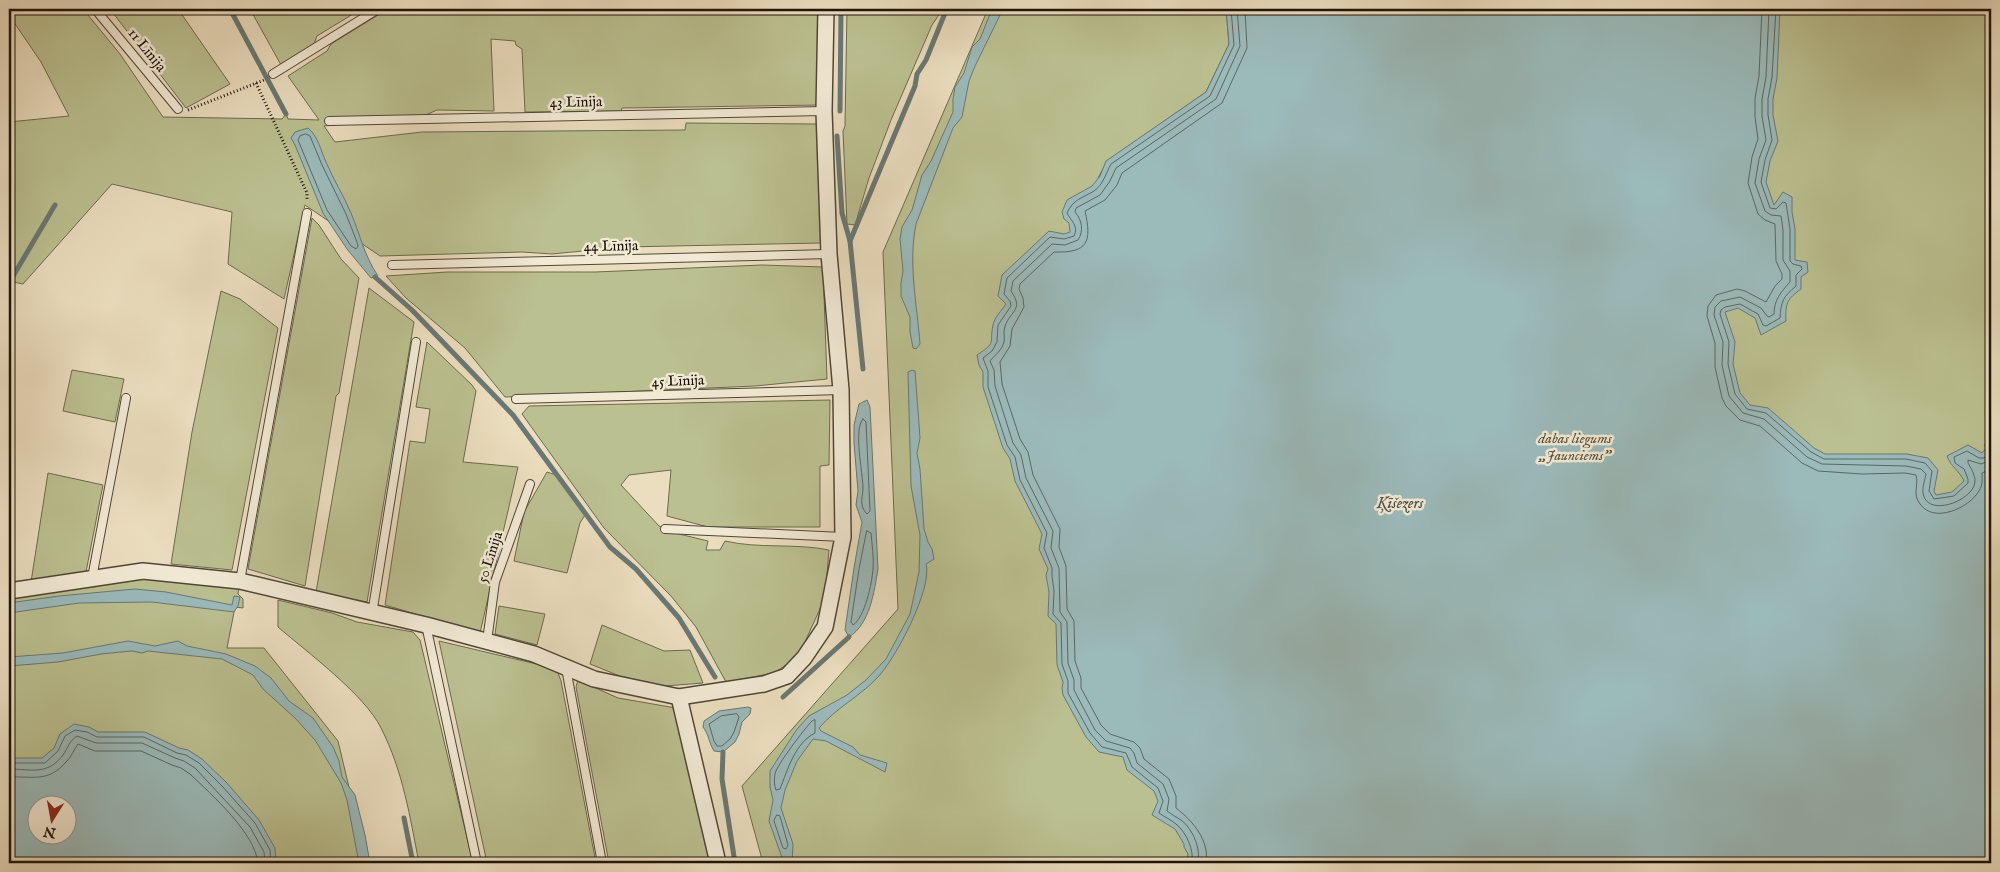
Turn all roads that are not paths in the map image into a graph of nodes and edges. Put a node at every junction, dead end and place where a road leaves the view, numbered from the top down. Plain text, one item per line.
1 (95, 9) edge
2 (378, 9) edge
3 (826, 9) edge
4 (273, 74) dead end
5 (178, 110) road end
6 (824, 111) junction
7 (329, 121) dead end
8 (307, 213) road end
9 (829, 254) junction
10 (392, 265) dead end
11 (416, 342) dead end
12 (841, 390) junction
13 (126, 398) dead end
14 (516, 399) dead end
15 (530, 484) dead end
16 (665, 529) dead end
17 (843, 537) junction
18 (92, 578) junction
19 (240, 581) junction
20 (9, 591) edge
21 (372, 614) junction
22 (426, 625) junction
23 (486, 641) junction
24 (566, 668) junction
25 (679, 697) junction
26 (478, 863) edge
27 (602, 863) edge
28 (718, 863) edge

1 - 5 lane, 11 Līnija
2 - 4 lane
3 - 6 street
6 - 7 lane, 43 Līnija
6 - 9 street
8 - 19 lane
9 - 10 lane, 44 Līnija
9 - 12 street
11 - 21 lane
12 - 14 lane, 45 Līnija
12 - 17 street
13 - 18 lane
15 - 23 lane, 50 Līnija
16 - 17 lane
17 - 25 street
18 - 19 street
18 - 20 street
19 - 21 street
21 - 22 street
22 - 23 street
22 - 26 lane
23 - 24 street
24 - 25 street
24 - 27 lane
25 - 28 street

